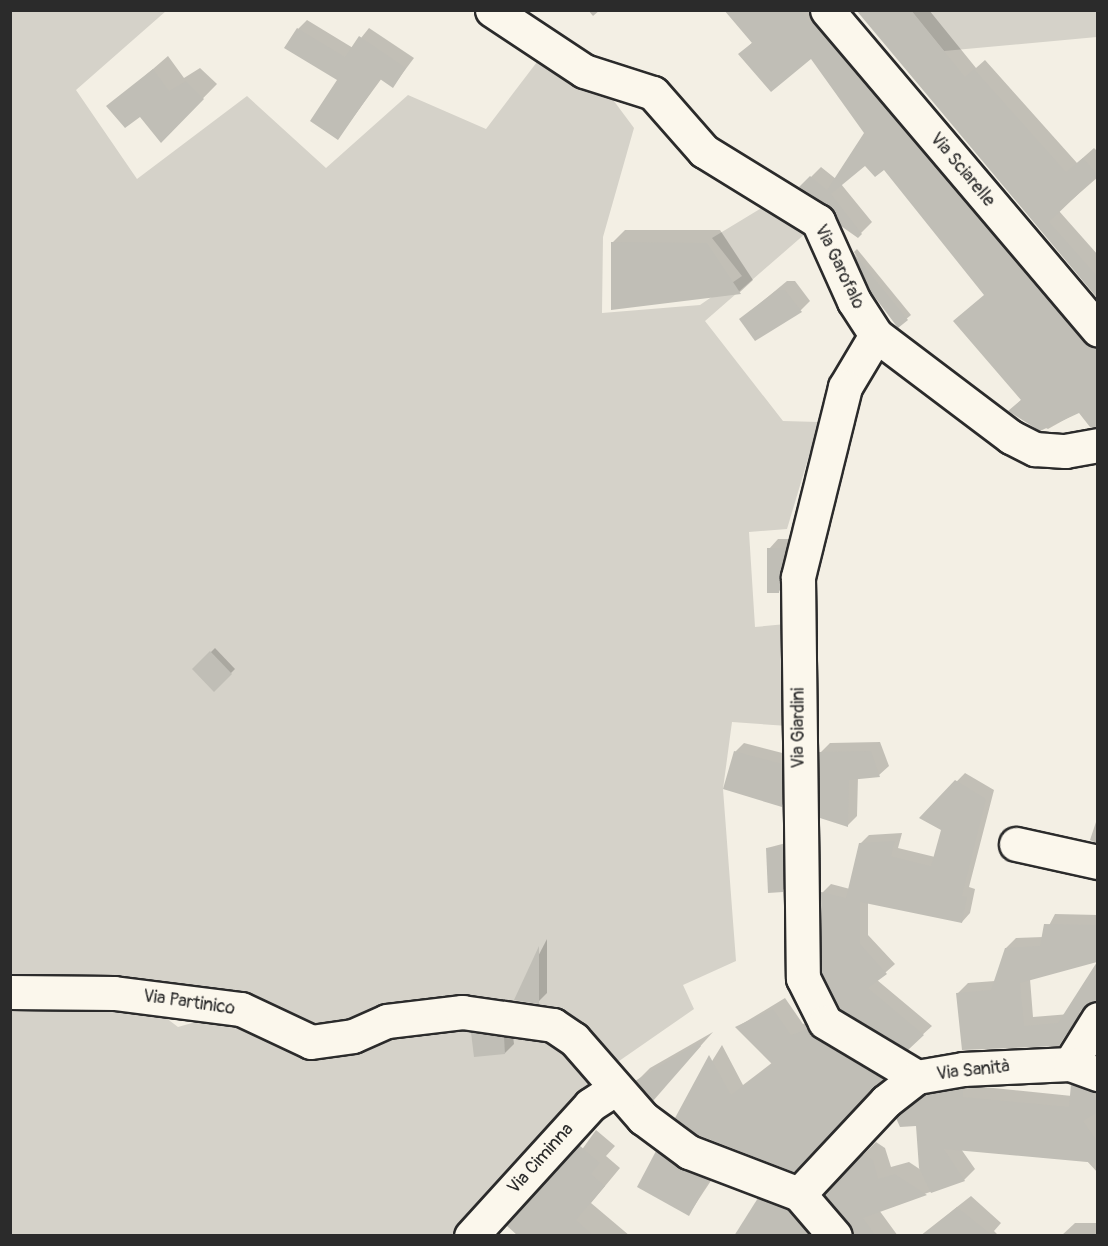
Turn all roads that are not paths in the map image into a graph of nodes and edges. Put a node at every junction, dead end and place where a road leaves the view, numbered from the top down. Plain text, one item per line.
1 (492, 10) edge
2 (827, 10) edge
3 (1098, 329) edge
4 (876, 335) junction
5 (1098, 445) edge
6 (1016, 844) dead end
7 (1098, 862) edge
8 (10, 992) edge
9 (1098, 1019) edge
10 (1084, 1069) edge
11 (917, 1077) junction
12 (616, 1088) junction
13 (799, 1194) junction
14 (833, 1234) edge
15 (471, 1236) edge

1 - 4 street, Via Garofalo
2 - 3 street, Via Sciarelle
4 - 5 street, Via Garofalo
4 - 11 street, Via Giardini
6 - 7 street
8 - 12 street, Via Partinico
9 - 10 street, Via Sanità
10 - 11 street, Via Sanità
11 - 13 street, Via Sanità
12 - 13 street, Via Partinico
12 - 15 street, Via Ciminna
13 - 14 street

